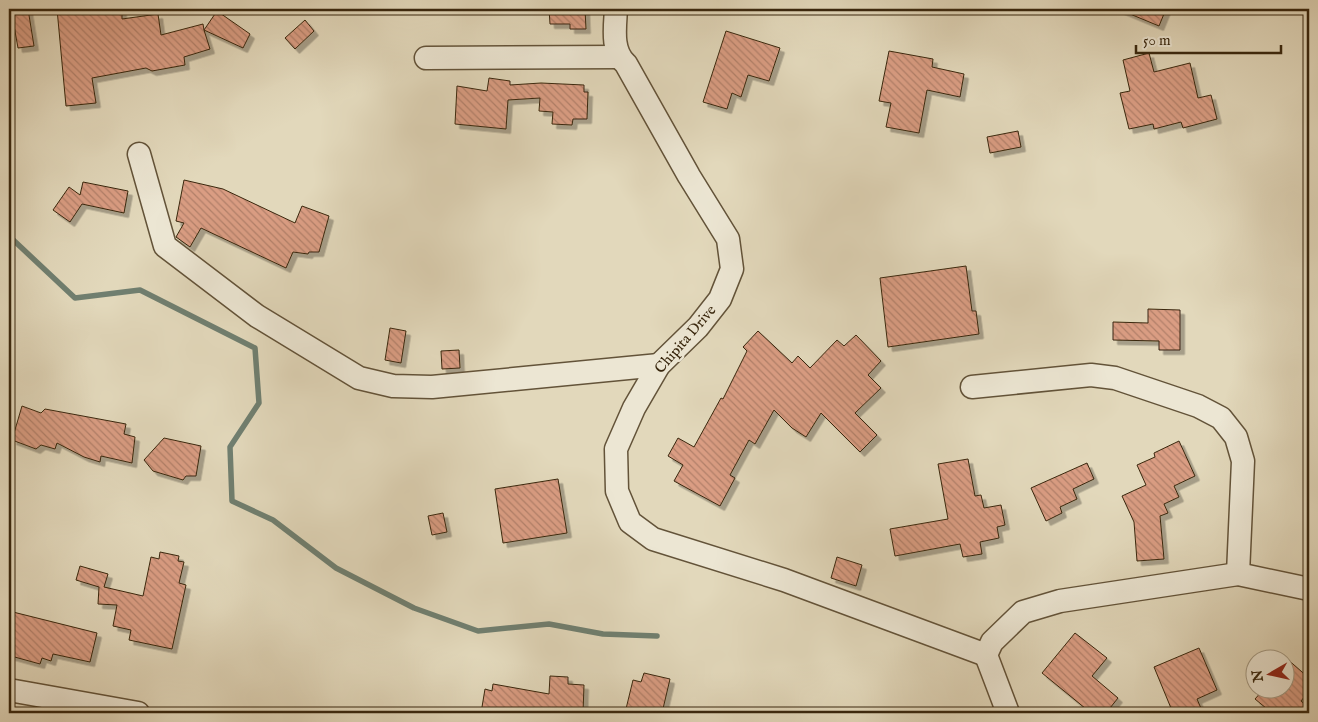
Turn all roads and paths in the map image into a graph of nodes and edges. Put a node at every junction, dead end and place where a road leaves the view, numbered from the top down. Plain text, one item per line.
1 (616, 9) edge
2 (618, 57) junction
3 (426, 58) dead end
4 (139, 154) dead end
5 (658, 365) junction
6 (972, 387) dead end
7 (1238, 574) junction
8 (1309, 589) edge
9 (986, 655) junction
10 (9, 690) edge
11 (138, 713) edge
12 (1008, 713) edge

1 - 2 street
2 - 3 street
2 - 5 street, Chipita Drive
4 - 5 street
5 - 9 street, Chipita Drive
6 - 7 street
7 - 8 street
7 - 9 street
9 - 12 street
10 - 11 street

